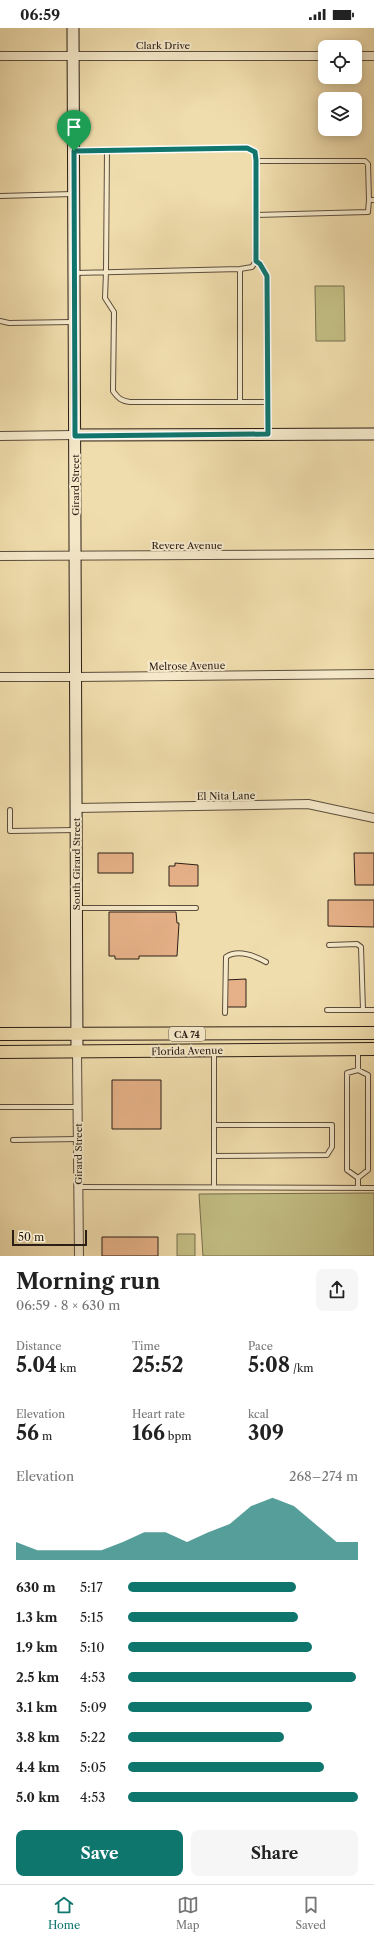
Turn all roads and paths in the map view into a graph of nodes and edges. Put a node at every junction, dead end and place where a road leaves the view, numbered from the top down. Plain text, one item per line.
1 (73, 28) edge
2 (73, 55) junction
3 (0, 56) edge
4 (318, 56) edge
5 (362, 56) edge
6 (374, 56) edge
7 (107, 150) junction
8 (74, 151) junction
9 (256, 161) junction
10 (74, 194) junction
11 (0, 196) edge
12 (369, 200) junction
13 (374, 200) edge
14 (256, 215) junction
15 (256, 261) junction
16 (240, 269) junction
17 (106, 272) junction
18 (74, 273) junction
19 (0, 321) edge
20 (75, 322) junction
21 (240, 402) junction
22 (268, 402) junction
23 (268, 434) junction
24 (374, 434) edge
25 (0, 436) edge
26 (75, 436) junction
27 (374, 554) edge
28 (0, 556) edge
29 (76, 556) junction
30 (374, 674) edge
31 (0, 676) edge
32 (76, 677) junction
33 (76, 808) junction
34 (10, 810) dead end
35 (374, 818) edge
36 (76, 830) junction
37 (77, 908) junction
38 (196, 908) dead end
39 (329, 945) dead end
40 (266, 962) dead end
41 (327, 1010) dead end
42 (362, 1010) junction
43 (374, 1010) edge
44 (225, 1013) dead end
45 (374, 1032) edge
46 (0, 1034) edge
47 (77, 1034) junction
48 (358, 1049) junction
49 (374, 1049) edge
50 (214, 1050) junction
51 (0, 1052) edge
52 (77, 1052) junction
53 (358, 1070) junction
54 (0, 1107) edge
55 (78, 1107) junction
56 (214, 1125) junction
57 (78, 1139) junction
58 (13, 1140) dead end
59 (214, 1156) junction
60 (358, 1178) junction
61 (78, 1187) junction
62 (214, 1188) junction
63 (358, 1188) junction
64 (374, 1188) edge
65 (79, 1256) edge

1 - 2 street, Girard Street
2 - 3 street, Clark Drive
2 - 4 street, Clark Drive
2 - 8 street, Girard Street
5 - 6 street
7 - 8 lane
7 - 9 lane
7 - 17 lane
8 - 10 street, Girard Street
9 - 12 lane
9 - 14 lane
10 - 11 lane
10 - 18 street, Girard Street
12 - 13 lane
12 - 14 lane
14 - 15 lane
15 - 16 lane
15 - 22 lane
16 - 17 lane
16 - 21 lane
17 - 18 lane
17 - 21 lane
18 - 20 street, Girard Street
19 - 20 lane
20 - 26 street, Girard Street
21 - 22 lane
22 - 23 lane
23 - 24 street
23 - 26 street
25 - 26 street
26 - 29 street, Girard Street
27 - 29 street, Revere Avenue
28 - 29 street, Revere Avenue
29 - 32 street, Girard Street
30 - 32 street, Melrose Avenue
31 - 32 street, Melrose Avenue
32 - 33 street, South Girard Street
33 - 35 street, El Nita Lane
33 - 36 street, South Girard Street
34 - 36 lane
36 - 37 street, South Girard Street
37 - 38 lane
37 - 47 street, South Girard Street
39 - 42 lane
40 - 44 lane
41 - 42 lane
42 - 43 lane
45 - 47 main road, Florida Avenue / CA 74
46 - 47 main road, Florida Avenue / CA 74
47 - 52 street, South Girard Street
48 - 49 main road, Florida Avenue / CA 74
48 - 50 main road, Florida Avenue / CA 74
48 - 53 lane
50 - 52 main road, Florida Avenue / CA 74
50 - 56 lane
51 - 52 main road, Florida Avenue / CA 74
52 - 55 street, Girard Street
53 - 60 lane
53 - 60 lane
54 - 55 lane
55 - 57 street, Girard Street
56 - 59 lane
56 - 59 lane
57 - 58 lane
57 - 61 street, Girard Street
59 - 62 lane
60 - 63 lane
61 - 62 lane
61 - 65 street, Girard Street
62 - 63 lane
63 - 64 lane

